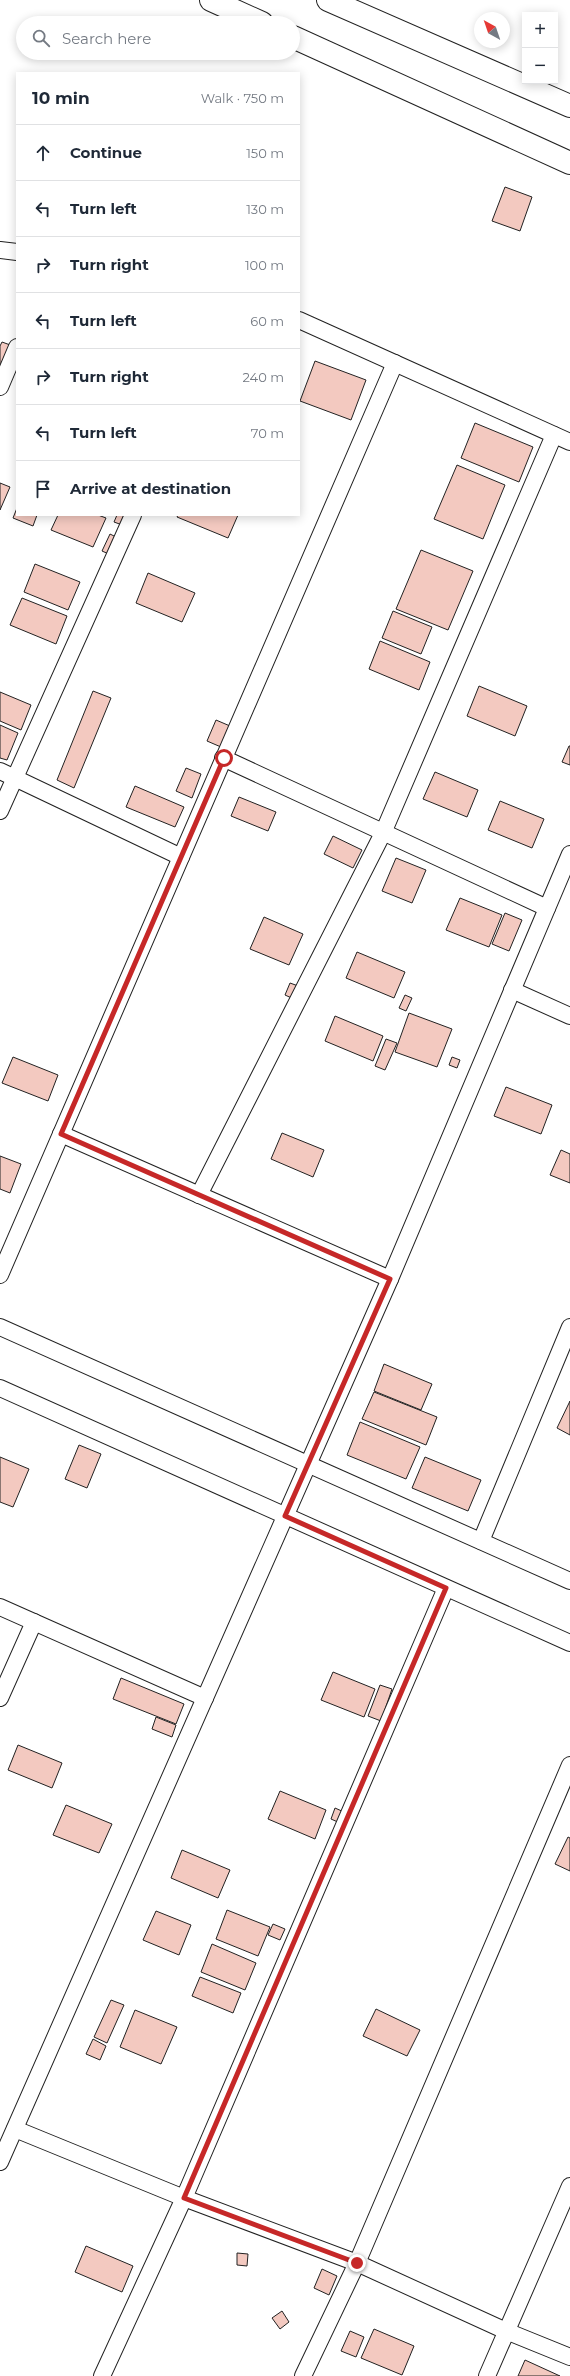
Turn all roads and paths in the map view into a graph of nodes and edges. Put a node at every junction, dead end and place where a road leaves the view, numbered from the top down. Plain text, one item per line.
1 (211, 0) edge
2 (328, 0) edge
3 (246, 16) edge
4 (300, 40) edge
5 (570, 106) edge
6 (570, 163) edge
7 (0, 250) edge
8 (16, 252) edge
9 (300, 320) edge
10 (16, 349) edge
11 (395, 363) junction
12 (0, 387) edge
13 (554, 434) junction
14 (570, 442) edge
15 (133, 516) edge
16 (224, 758) junction
17 (0, 771) edge
18 (15, 779) junction
19 (0, 811) edge
20 (383, 833) junction
21 (570, 854) edge
22 (181, 856) junction
23 (547, 908) junction
24 (512, 990) junction
25 (570, 1016) edge
26 (61, 1134) junction
27 (199, 1195) junction
28 (0, 1275) edge
29 (390, 1279) junction
30 (0, 1326) edge
31 (570, 1327) edge
32 (0, 1388) edge
33 (307, 1463) junction
34 (285, 1516) junction
35 (481, 1541) junction
36 (570, 1581) edge
37 (446, 1588) junction
38 (0, 1607) edge
39 (34, 1622) junction
40 (570, 1644) edge
41 (0, 1698) edge
42 (205, 1698) junction
43 (570, 1765) edge
44 (15, 2129) junction
45 (0, 2162) edge
46 (570, 2186) edge
47 (184, 2198) junction
48 (357, 2263) junction
49 (506, 2331) junction
50 (570, 2358) edge
51 (102, 2376) edge
52 (304, 2376) edge
53 (487, 2376) edge

1 - 3 street
2 - 5 street
4 - 6 street
7 - 8 street
9 - 11 street
10 - 12 street
11 - 13 street
11 - 16 street
13 - 14 street
13 - 20 street
15 - 18 street
16 - 20 street
16 - 22 street
17 - 18 street
18 - 19 street
18 - 22 street
20 - 23 street
20 - 27 street
21 - 23 street
22 - 26 street
23 - 24 street
24 - 25 street
24 - 29 street
26 - 27 street
26 - 28 street
27 - 29 street
29 - 33 street
30 - 33 street
31 - 35 street
32 - 34 street
33 - 34 street
33 - 35 street
34 - 37 street
34 - 42 street
35 - 36 street
37 - 40 street
37 - 47 street
38 - 39 street
39 - 41 street
39 - 42 street
42 - 44 street
43 - 48 street
44 - 45 street
44 - 47 street
46 - 49 street
47 - 48 street
47 - 51 street
48 - 49 street
48 - 52 street
49 - 50 street
49 - 53 street

